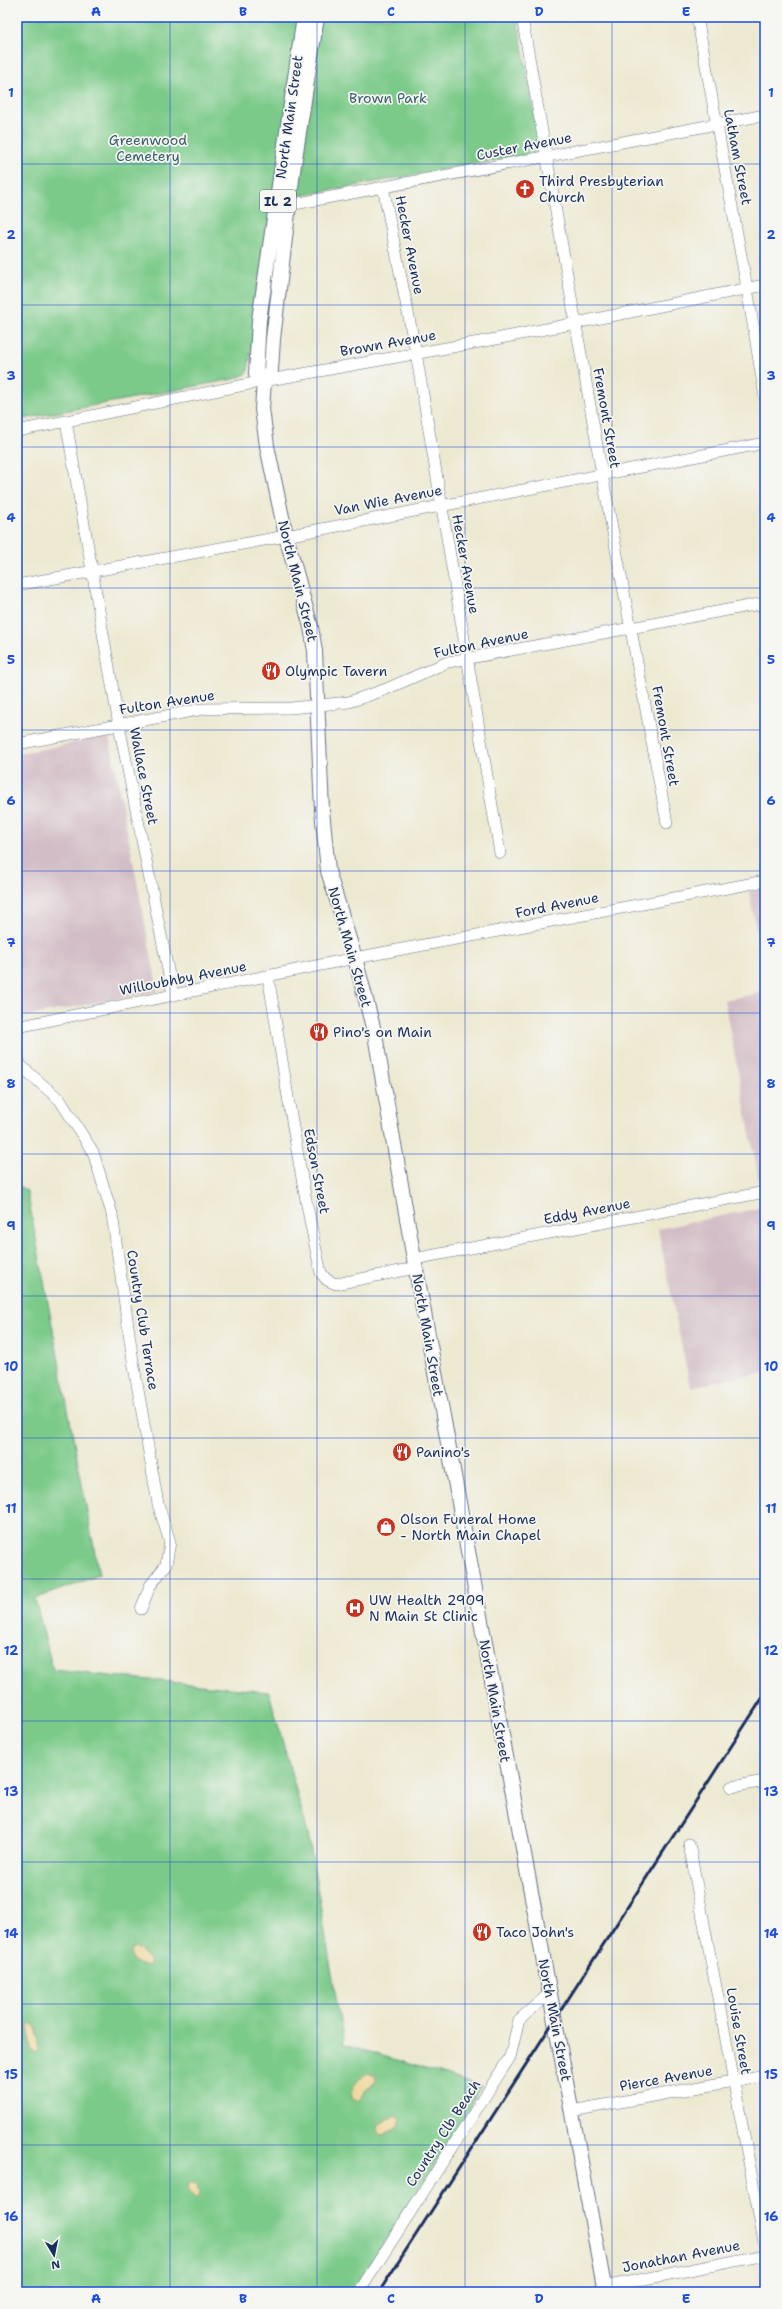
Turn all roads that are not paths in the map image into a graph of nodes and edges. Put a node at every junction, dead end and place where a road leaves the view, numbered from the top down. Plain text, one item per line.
1 (304, 17) edge
2 (317, 17) edge
3 (522, 17) edge
4 (697, 17) edge
5 (765, 115) edge
6 (716, 124) junction
7 (546, 158) junction
8 (383, 187) junction
9 (289, 205) junction
10 (765, 284) edge
11 (747, 288) junction
12 (576, 322) junction
13 (416, 353) junction
14 (264, 380) junction
15 (765, 397) edge
16 (66, 421) junction
17 (17, 431) edge
18 (765, 443) edge
19 (602, 474) junction
20 (441, 505) junction
21 (286, 536) junction
22 (92, 571) junction
23 (17, 585) edge
24 (765, 603) edge
25 (631, 628) junction
26 (467, 659) junction
27 (317, 706) junction
28 (119, 725) junction
29 (17, 744) edge
30 (666, 823) dead end
31 (500, 852) dead end
32 (765, 881) edge
33 (355, 958) junction
34 (268, 976) junction
35 (173, 995) junction
36 (17, 1027) edge
37 (17, 1057) edge
38 (765, 1192) edge
39 (414, 1264) junction
40 (141, 1609) dead end
41 (765, 1781) edge
42 (731, 1787) dead end
43 (689, 1844) dead end
44 (550, 1994) junction
45 (765, 2075) edge
46 (733, 2082) junction
47 (572, 2111) junction
48 (765, 2247) edge
49 (765, 2255) edge
50 (604, 2289) edge
51 (359, 2292) edge

1 - 14 main road, North Main Street / IL 2
2 - 9 main road, North Main Street / IL 2
3 - 7 street, Fremont Street
4 - 6 street, Latham Street
5 - 6 street, Custer Avenue
6 - 7 street, Custer Avenue
6 - 11 street, Latham Street
7 - 8 street, Custer Avenue
7 - 12 street, Fremont Street
8 - 9 street, Custer Avenue
8 - 13 street, Hecker Avenue
9 - 14 main road, North Main Street / IL 2
10 - 11 street, Brown Avenue
11 - 12 street, Brown Avenue
11 - 15 street, Latham Street
12 - 13 street, Brown Avenue
12 - 19 street, Fremont Street
13 - 14 street, Brown Avenue
13 - 20 street, Hecker Avenue
14 - 16 street, Brown Avenue
14 - 21 main road, North Main Street / IL 2
16 - 17 street, Brown Avenue
16 - 22 street, Wallace Street
18 - 19 street, Van Wie Avenue
19 - 20 street, Van Wie Avenue
19 - 25 street, Fremont Street
20 - 21 street, Van Wie Avenue
20 - 26 street, Hecker Avenue
21 - 22 street, Van Wie Avenue
21 - 27 main road, North Main Street / IL 2
22 - 23 street, Van Wie Avenue
22 - 28 street, Wallace Street
24 - 25 street, Fulton Avenue
25 - 26 street, Fulton Avenue
25 - 30 street, Fremont Street
26 - 27 street, Fulton Avenue
26 - 31 street, Hecker Avenue
27 - 28 street, Fulton Avenue
27 - 33 main road, North Main Street / IL 2
28 - 29 street, Fulton Avenue
28 - 35 street, Wallace Street
32 - 33 street, Ford Avenue
33 - 34 street, Willoubhby Avenue
33 - 39 main road, North Main Street / IL 2
34 - 35 street, Willoubhby Avenue
34 - 39 street, Edson Street
35 - 36 street, Willoubhby Avenue
37 - 40 street, Country Club Terrace
38 - 39 street, Eddy Avenue
39 - 44 main road, North Main Street / IL 2
41 - 42 street
43 - 46 street, Louise Street
44 - 47 main road, North Main Street / IL 2
44 - 51 street, Country Clb Beach
45 - 46 street, Pierce Avenue
46 - 47 street, Pierce Avenue
46 - 48 street, Louise Street
47 - 50 main road, North Main Street / IL 2
49 - 50 street, Jonathan Avenue

